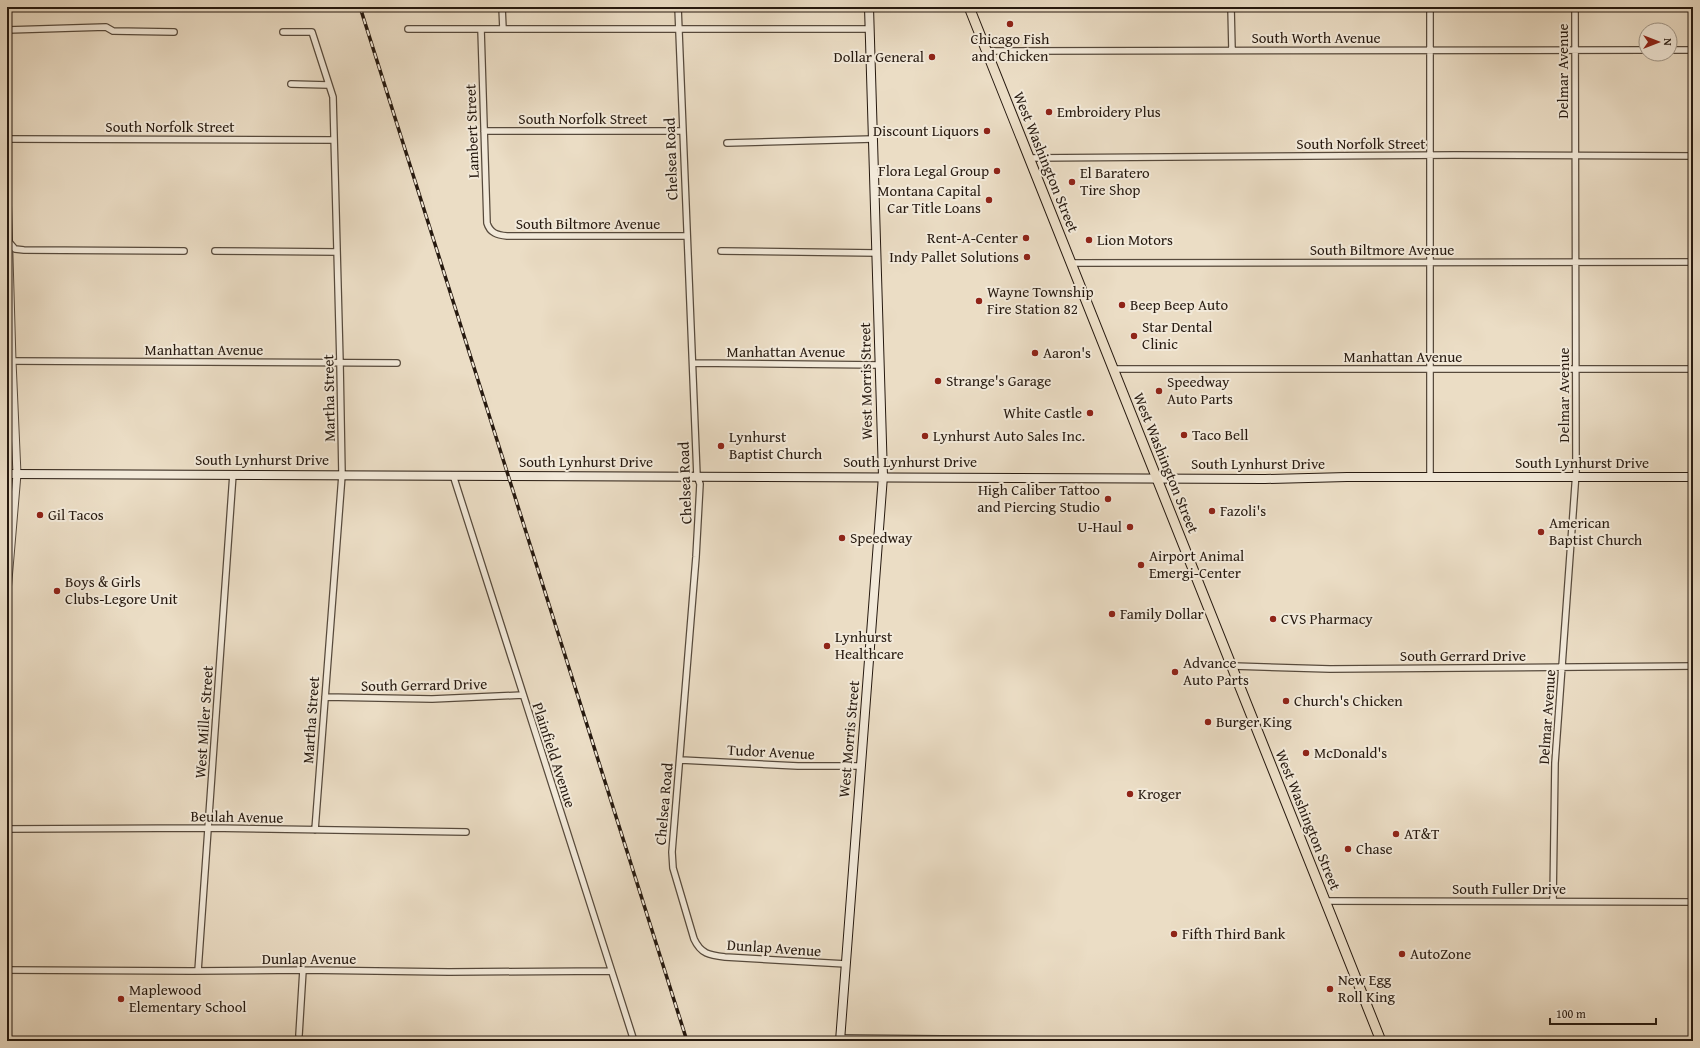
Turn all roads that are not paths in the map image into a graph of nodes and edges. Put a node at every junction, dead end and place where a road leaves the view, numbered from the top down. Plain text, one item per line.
1 (502, 7) edge
2 (678, 7) edge
3 (869, 7) edge
4 (969, 7) edge
5 (1231, 7) edge
6 (1430, 7) edge
7 (1575, 7) edge
8 (408, 28) dead end
9 (481, 29) junction
10 (502, 29) junction
11 (679, 29) junction
12 (7, 30) edge
13 (869, 30) junction
14 (174, 32) dead end
15 (283, 32) dead end
16 (1232, 50) junction
17 (1430, 50) junction
18 (1575, 50) junction
19 (1638, 50) edge
20 (1678, 50) edge
21 (1693, 50) edge
22 (986, 51) junction
23 (291, 84) dead end
24 (328, 84) junction
25 (484, 131) junction
26 (682, 131) junction
27 (7, 139) edge
28 (873, 139) junction
29 (334, 140) junction
30 (728, 143) dead end
31 (1430, 155) junction
32 (1576, 156) junction
33 (1693, 156) edge
34 (1029, 158) junction
35 (7, 188) edge
36 (491, 231) joint
37 (686, 236) junction
38 (8, 242) edge
39 (184, 251) dead end
40 (215, 251) dead end
41 (721, 251) dead end
42 (337, 252) junction
43 (877, 253) junction
44 (1430, 262) junction
45 (1693, 262) edge
46 (1072, 263) junction
47 (1576, 263) junction
48 (12, 361) junction
49 (340, 363) junction
50 (397, 363) dead end
51 (693, 363) junction
52 (880, 365) junction
53 (1114, 369) junction
54 (1430, 369) junction
55 (1576, 369) junction
56 (1693, 369) edge
57 (7, 474) edge
58 (17, 474) junction
59 (233, 474) junction
60 (342, 475) junction
61 (453, 476) junction
62 (697, 476) junction
63 (882, 476) junction
64 (1430, 477) junction
65 (1575, 477) junction
66 (1693, 477) edge
67 (1158, 478) junction
68 (7, 592) edge
69 (1233, 666) junction
70 (1693, 666) edge
71 (1562, 668) junction
72 (523, 695) junction
73 (325, 697) junction
74 (680, 760) junction
75 (860, 766) junction
76 (208, 828) junction
77 (7, 829) edge
78 (315, 830) junction
79 (466, 832) dead end
80 (1325, 901) junction
81 (1553, 902) junction
82 (1693, 902) edge
83 (702, 951) joint
84 (846, 964) junction
85 (7, 970) edge
86 (303, 970) junction
87 (198, 971) junction
88 (611, 971) junction
89 (299, 1035) dead end
90 (840, 1039) edge
91 (634, 1041) edge
92 (1125, 1041) edge
93 (1381, 1041) edge

1 - 10 street
2 - 11 street, Chelsea Road
3 - 13 main road, West Morris Street
4 - 22 main road, West Washington Street
5 - 16 street
6 - 17 street
7 - 18 street, Delmar Avenue
8 - 9 street
9 - 10 street
9 - 25 street, Lambert Street
10 - 11 street
11 - 13 street
11 - 26 street, Chelsea Road
12 - 14 street
13 - 28 main road, West Morris Street
15 - 24 street
16 - 17 street, South Worth Avenue
16 - 22 street, South Worth Avenue
17 - 18 street, South Worth Avenue
17 - 31 street
18 - 19 street, South Worth Avenue
18 - 32 street, Delmar Avenue
20 - 21 street
22 - 34 main road, West Washington Street
23 - 24 street
24 - 29 street, Martha Street
25 - 26 street, South Norfolk Street
25 - 36 street, Lambert Street
26 - 37 street, Chelsea Road
27 - 29 street, South Norfolk Street
28 - 30 street
28 - 43 main road, West Morris Street
29 - 42 street, Martha Street
31 - 32 street, South Norfolk Street
31 - 34 street, South Norfolk Street
31 - 44 street
32 - 33 street, South Norfolk Street
32 - 47 street, Delmar Avenue
34 - 46 main road, West Washington Street
35 - 38 street
36 - 37 street, South Biltmore Avenue
37 - 51 street, Chelsea Road
38 - 39 street
38 - 48 street
40 - 42 street
41 - 43 street
42 - 49 street, Martha Street
43 - 52 main road, West Morris Street
44 - 46 street, South Biltmore Avenue
44 - 47 street, South Biltmore Avenue
44 - 54 street
45 - 47 street, South Biltmore Avenue
46 - 53 main road, West Washington Street
47 - 55 street, Delmar Avenue
48 - 49 street, Manhattan Avenue
48 - 58 street
49 - 50 street, Manhattan Avenue
49 - 60 street, Martha Street
51 - 52 street, Manhattan Avenue
51 - 62 street, Chelsea Road
52 - 63 main road, West Morris Street
53 - 54 street, Manhattan Avenue
53 - 67 main road, West Washington Street
54 - 55 street, Manhattan Avenue
54 - 64 street
55 - 56 street, Manhattan Avenue
55 - 65 street, Delmar Avenue
57 - 58 main road, South Lynhurst Drive
58 - 59 main road, South Lynhurst Drive
58 - 68 street
59 - 60 main road, South Lynhurst Drive
59 - 76 street, West Miller Street
60 - 61 main road, South Lynhurst Drive
60 - 73 street, Martha Street
61 - 62 main road, South Lynhurst Drive
61 - 72 street, Plainfield Avenue
62 - 63 main road, South Lynhurst Drive
62 - 74 street, Chelsea Road
63 - 67 main road, South Lynhurst Drive
63 - 75 main road, West Morris Street
64 - 65 main road, South Lynhurst Drive
64 - 67 main road, South Lynhurst Drive
65 - 66 main road, South Lynhurst Drive
65 - 71 street, Delmar Avenue
67 - 69 main road, West Washington Street
69 - 71 street, South Gerrard Drive
69 - 80 main road, West Washington Street
70 - 71 street, South Gerrard Drive
71 - 81 street, Delmar Avenue
72 - 73 street, South Gerrard Drive
72 - 88 street, Plainfield Avenue
73 - 78 street, Martha Street
74 - 75 street, Tudor Avenue
74 - 83 street, Chelsea Road
75 - 84 main road, West Morris Street
76 - 77 street, Beulah Avenue
76 - 78 street, Beulah Avenue
76 - 87 street, West Miller Street
78 - 79 street, Beulah Avenue
80 - 81 street, South Fuller Drive
80 - 93 main road, West Washington Street
81 - 82 street, South Fuller Drive
83 - 84 street, Dunlap Avenue
84 - 90 main road, West Morris Street
85 - 87 street, Dunlap Avenue
86 - 87 street, Dunlap Avenue
86 - 88 street, Dunlap Avenue
86 - 89 street
88 - 91 street, Plainfield Avenue
90 - 92 street

